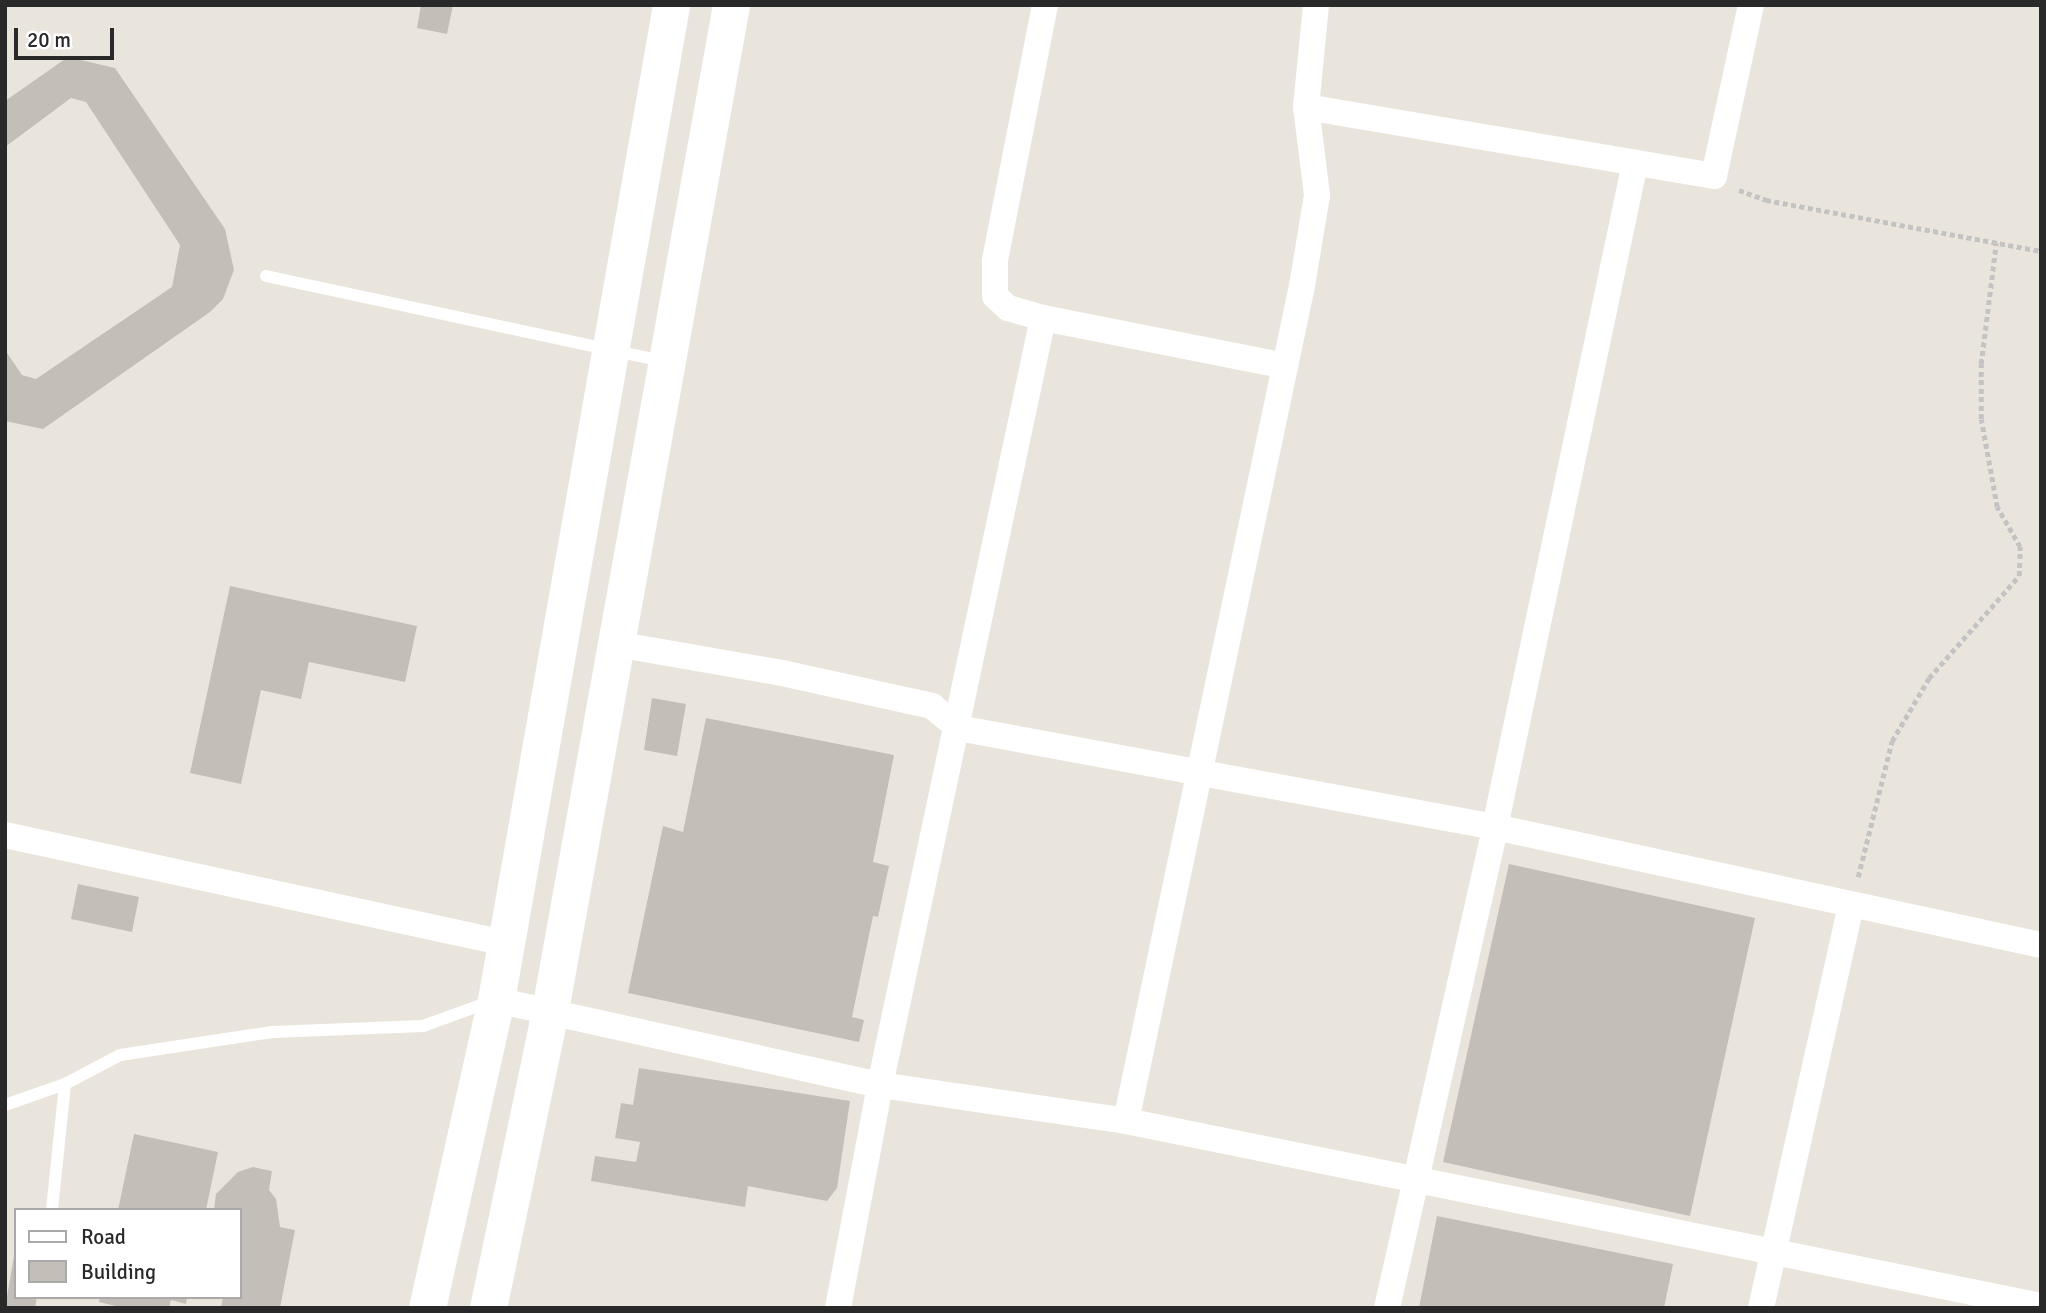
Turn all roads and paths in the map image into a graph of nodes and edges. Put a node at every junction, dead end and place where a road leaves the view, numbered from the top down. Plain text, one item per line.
1 (671, 5) edge
2 (731, 5) edge
3 (1045, 5) edge
4 (1316, 5) edge
5 (1751, 5) edge
6 (1306, 107) junction
7 (1635, 163) junction
8 (1714, 176) junction
9 (1996, 243) junction
10 (2041, 251) edge
11 (266, 276) dead end
12 (1043, 318) junction
13 (608, 350) junction
14 (667, 362) junction
15 (1285, 366) junction
16 (616, 644) junction
17 (958, 727) junction
18 (1199, 769) junction
19 (1495, 827) junction
20 (5, 835) edge
21 (1851, 905) junction
22 (505, 943) junction
23 (2041, 945) edge
24 (496, 1000) junction
25 (550, 1010) junction
26 (65, 1084) junction
27 (880, 1085) junction
28 (5, 1105) edge
29 (1126, 1121) junction
30 (1417, 1179) junction
31 (52, 1208) edge
32 (1773, 1250) junction
33 (2041, 1306) edge
34 (427, 1308) edge
35 (488, 1308) edge
36 (838, 1308) edge
37 (1387, 1308) edge
38 (1761, 1308) edge

1 - 13 main road
2 - 14 main road
3 - 12 street
4 - 6 street
5 - 8 street
6 - 7 street
6 - 15 street
7 - 8 street
7 - 19 street
8 - 9 path
9 - 10 path
9 - 21 path
11 - 13 lane
12 - 15 street
12 - 17 street
13 - 14 lane
13 - 22 main road
14 - 16 main road
15 - 18 street
16 - 17 street
16 - 25 main road
17 - 18 street
17 - 27 street
18 - 19 street
18 - 29 street
19 - 21 street
19 - 30 street
20 - 22 street
21 - 23 street
21 - 32 street
22 - 24 main road
24 - 25 street
24 - 26 lane
24 - 34 main road
25 - 27 street
25 - 35 main road
26 - 28 lane
26 - 31 lane
27 - 29 street
27 - 36 street
29 - 30 street
30 - 32 street
30 - 37 street
32 - 33 street
32 - 38 street

